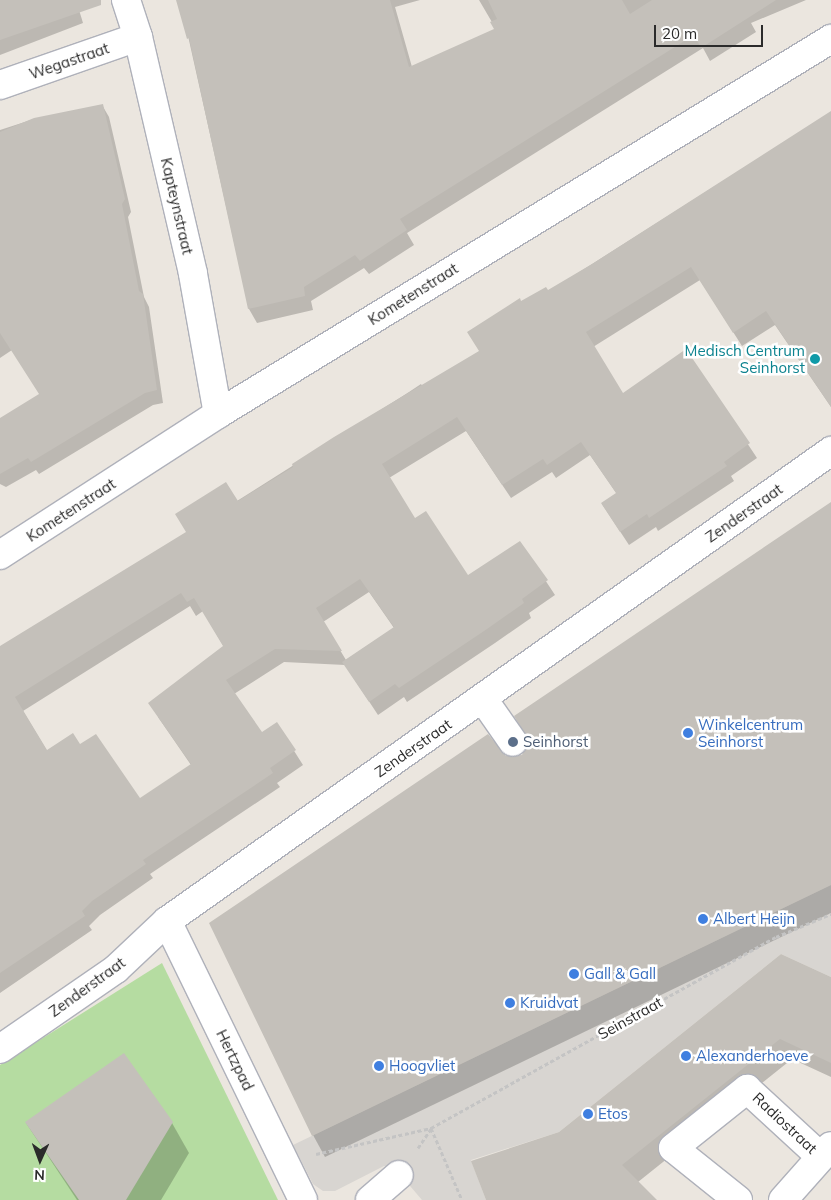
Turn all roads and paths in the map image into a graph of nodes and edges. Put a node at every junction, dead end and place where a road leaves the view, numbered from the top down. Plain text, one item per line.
1 (126, 0) edge
2 (138, 37) junction
3 (831, 40) edge
4 (0, 85) edge
5 (218, 414) junction
6 (831, 451) edge
7 (0, 556) edge
8 (482, 699) junction
9 (513, 742) dead end
10 (831, 914) edge
11 (167, 921) junction
12 (0, 1049) edge
13 (431, 1128) junction
14 (826, 1151) edge
15 (284, 1162) junction
16 (400, 1175) dead end
17 (303, 1200) edge
18 (370, 1200) edge
19 (462, 1200) edge
20 (738, 1200) edge
21 (783, 1200) edge

1 - 2 street, Kapteynstraat
2 - 4 street, Wegastraat
2 - 5 street, Kapteynstraat
3 - 5 street, Kometenstraat
5 - 7 street, Kometenstraat
6 - 8 street, Zenderstraat
8 - 9 street
8 - 11 street, Zenderstraat
10 - 13 path, Seinstraat
11 - 12 street, Zenderstraat
11 - 15 street, Hertzpad
13 - 15 path, Seinstraat
13 - 19 path
14 - 20 street, Radiostraat
14 - 21 street, Radiostraat
15 - 17 street, Hertzpad
16 - 18 street

